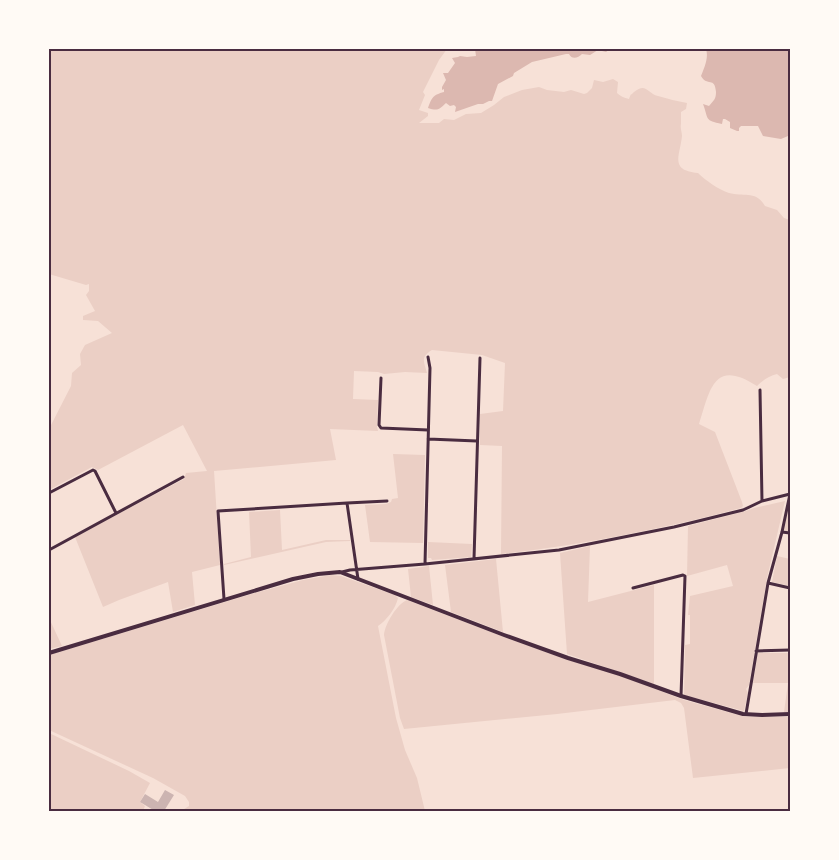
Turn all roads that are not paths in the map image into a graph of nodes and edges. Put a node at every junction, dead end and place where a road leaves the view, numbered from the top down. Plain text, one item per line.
1 (428, 357) dead end
2 (480, 358) dead end
3 (381, 378) dead end
4 (760, 390) dead end
5 (428, 430) junction
6 (428, 439) junction
7 (477, 440) junction
8 (183, 477) dead end
9 (49, 493) edge
10 (790, 494) edge
11 (387, 501) dead end
12 (762, 501) junction
13 (348, 503) junction
14 (116, 513) junction
15 (782, 532) junction
16 (790, 533) edge
17 (49, 550) edge
18 (474, 559) junction
19 (425, 564) junction
20 (357, 570) junction
21 (340, 572) junction
22 (358, 579) junction
23 (768, 584) junction
24 (633, 588) dead end
25 (790, 588) edge
26 (224, 599) junction
27 (790, 650) edge
28 (756, 651) junction
29 (49, 652) edge
30 (681, 696) junction
31 (746, 714) junction
32 (790, 714) edge

1 - 5 street
2 - 7 street
3 - 5 street
4 - 12 street
5 - 6 street
6 - 7 street
6 - 19 street
7 - 18 street
8 - 14 street
9 - 14 street
10 - 12 street
10 - 15 street
11 - 13 street
12 - 18 street
13 - 20 street
13 - 26 street
14 - 17 street
15 - 16 street
15 - 23 street
18 - 19 street
19 - 20 street
20 - 21 street
20 - 22 street
21 - 22 street
21 - 26 street
22 - 30 street
23 - 25 street
23 - 28 street
24 - 30 street
26 - 29 street
27 - 28 street
28 - 31 street
30 - 31 street
31 - 32 street

